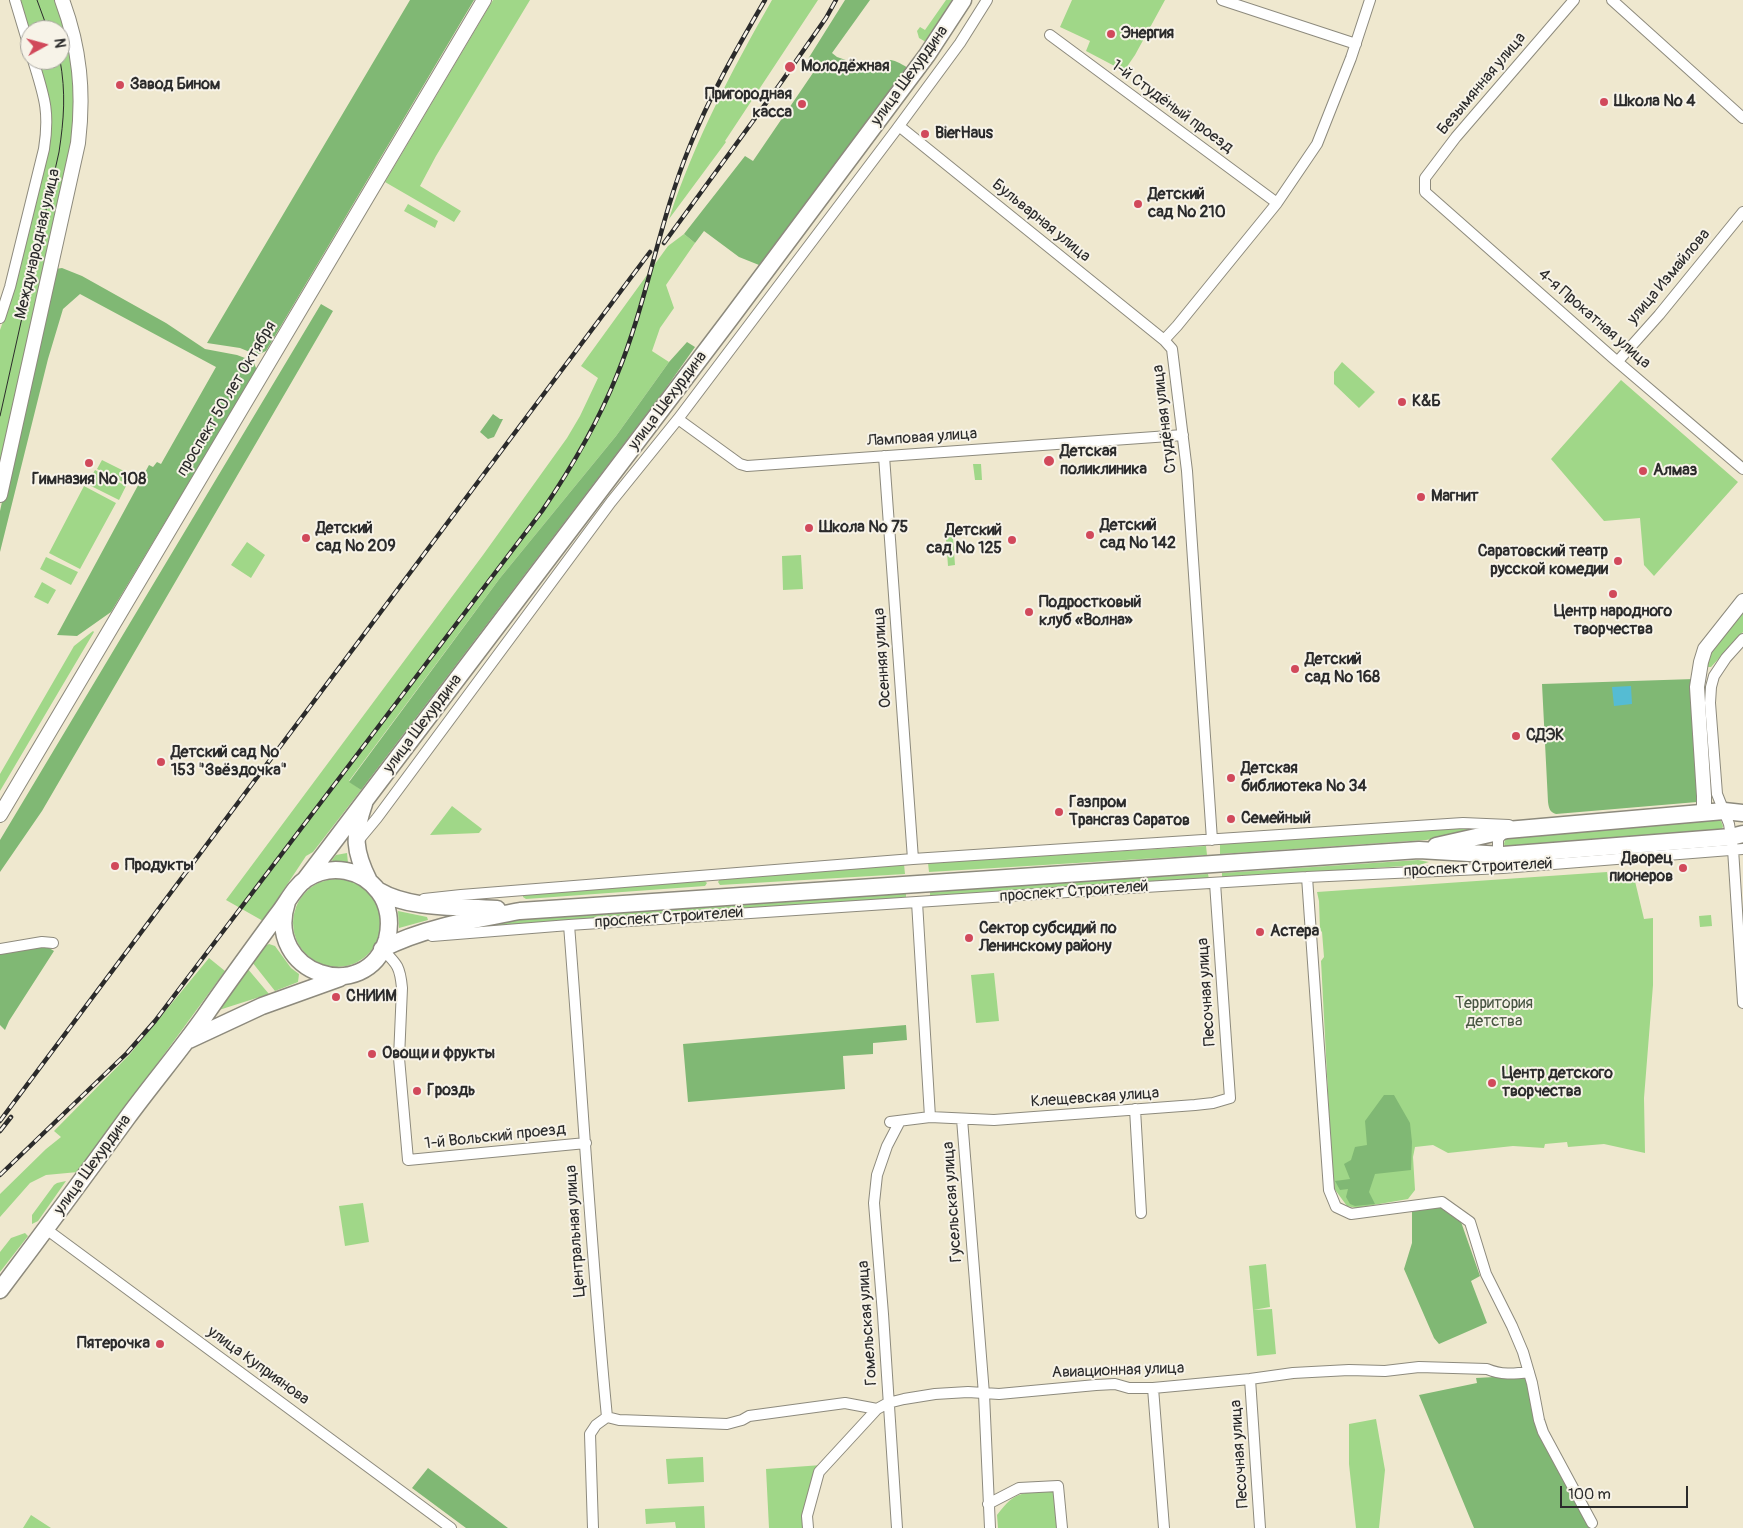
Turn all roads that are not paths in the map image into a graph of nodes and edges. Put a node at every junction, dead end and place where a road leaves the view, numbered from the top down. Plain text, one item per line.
1 (15, 0) edge
2 (62, 0) edge
3 (484, 0) edge
4 (963, 0) edge
5 (987, 0) edge
6 (1222, 0) edge
7 (1370, 0) edge
8 (1574, 0) edge
9 (1612, 0) edge
10 (21, 20) edge
11 (1050, 35) dead end
12 (1356, 44) junction
13 (36, 70) edge
14 (1743, 118) edge
15 (899, 126) junction
16 (1425, 192) joint
17 (1277, 203) junction
18 (1743, 212) edge
19 (0, 318) edge
20 (1164, 340) junction
21 (1618, 361) junction
22 (678, 419) junction
23 (1183, 435) junction
24 (884, 456) junction
25 (1743, 469) edge
26 (0, 496) edge
27 (1743, 601) edge
28 (1743, 639) edge
29 (366, 798) junction
30 (1743, 809) edge
31 (1724, 811) junction
32 (1702, 813) junction
33 (1743, 813) edge
34 (0, 815) edge
35 (1540, 826) junction
36 (1506, 830) junction
37 (1212, 840) junction
38 (1737, 842) edge
39 (356, 844) junction
40 (1419, 850) junction
41 (913, 859) junction
42 (1503, 862) junction
43 (1307, 877) junction
44 (304, 881) junction
45 (1215, 883) junction
46 (374, 886) junction
47 (406, 901) junction
48 (287, 902) junction
49 (917, 902) junction
50 (520, 911) junction
51 (569, 925) junction
52 (404, 938) junction
53 (53, 943) dead end
54 (382, 949) junction
55 (0, 950) edge
56 (342, 977) junction
57 (1743, 1003) edge
58 (187, 1041) junction
59 (1230, 1098) joint
60 (1136, 1110) junction
61 (930, 1117) junction
62 (962, 1119) junction
63 (586, 1143) junction
64 (1141, 1213) dead end
65 (46, 1229) junction
66 (0, 1290) edge
67 (1530, 1372) junction
68 (1250, 1379) junction
69 (1153, 1388) junction
70 (984, 1394) junction
71 (888, 1403) junction
72 (877, 1409) junction
73 (607, 1417) junction
74 (988, 1504) junction
75 (1592, 1523) dead end
76 (451, 1528) edge
77 (593, 1528) edge
78 (808, 1528) edge
79 (896, 1528) edge
80 (990, 1528) edge
81 (1062, 1528) edge
82 (1164, 1528) edge
83 (1260, 1528) edge

1 - 10 street
2 - 26 main road, Международная улица
3 - 34 main road, проспект 50 лет Октября
4 - 29 main road, улица Шехурдина
5 - 15 street
6 - 12 street
7 - 12 street, Студёная улица
8 - 16 street, Безымянная улица
9 - 14 street
11 - 17 street, 1-й Студёный проезд
12 - 17 street, Студёная улица
13 - 19 street, Международная улица
15 - 20 street, Бульварная улица
15 - 22 street
16 - 21 street, 4-я Прокатная улица
17 - 20 street, Студёная улица
18 - 21 street, улица Измайлова
20 - 23 street, Студёная улица
21 - 25 street, 4-я Прокатная улица
22 - 24 street, Ламповая улица
22 - 39 street
23 - 24 street, Ламповая улица
23 - 37 street, Студёная улица
24 - 41 street, Осенняя улица
27 - 32 main road
28 - 31 street
29 - 39 main road, улица Шехурдина
29 - 44 main road, улица Шехурдина
30 - 31 street, проспект Строителей
31 - 32 main road, проспект Строителей
31 - 33 main road, проспект Строителей
31 - 38 street
32 - 35 main road, проспект Строителей
35 - 36 main road, проспект Строителей
35 - 37 street, проспект Строителей
36 - 40 main road, проспект Строителей
36 - 42 street
37 - 41 street, проспект Строителей
38 - 42 main road, проспект Строителей
38 - 57 street
39 - 46 main road, улица Шехурдина
40 - 42 main road, проспект Строителей
40 - 50 main road, проспект Строителей
41 - 47 street, проспект Строителей
42 - 43 street, проспект Строителей
43 - 45 street, проспект Строителей
43 - 67 street
44 - 46 main road
44 - 48 main road
45 - 49 street, проспект Строителей
45 - 59 street, Песочная улица
46 - 47 main road, проспект Строителей
46 - 54 main road
47 - 50 main road, проспект Строителей
48 - 56 main road
48 - 58 main road, улица Шехурдина
49 - 51 street, проспект Строителей
49 - 61 street
50 - 52 main road, проспект Строителей
51 - 52 street, проспект Строителей
51 - 63 street, Центральная улица
52 - 54 main road, проспект Строителей
53 - 55 street
54 - 56 main road
54 - 63 street, 1-й Вольский проезд
56 - 58 main road, улица Шехурдина
58 - 65 main road, улица Шехурдина
59 - 60 street, Клещевская улица
60 - 62 street, Клещевская улица
60 - 64 street
61 - 62 street, Гусельская улица
61 - 71 street, Гомельская улица
62 - 70 street, Гусельская улица
63 - 73 street, Центральная улица
65 - 66 main road, улица Шехурдина
65 - 76 street, улица Куприянова
67 - 68 street, Авиационная улица
67 - 75 street
68 - 69 street, Авиационная улица
68 - 83 street, Песочная улица
69 - 70 street, Авиационная улица
69 - 82 street
70 - 71 street, Авиационная улица
70 - 74 street, Гусельская улица
71 - 72 street, Авиационная улица
71 - 79 street, Гомельская улица
72 - 73 street
72 - 78 street, Авиационная улица
73 - 77 street
74 - 80 street, Гусельская улица
74 - 81 street

